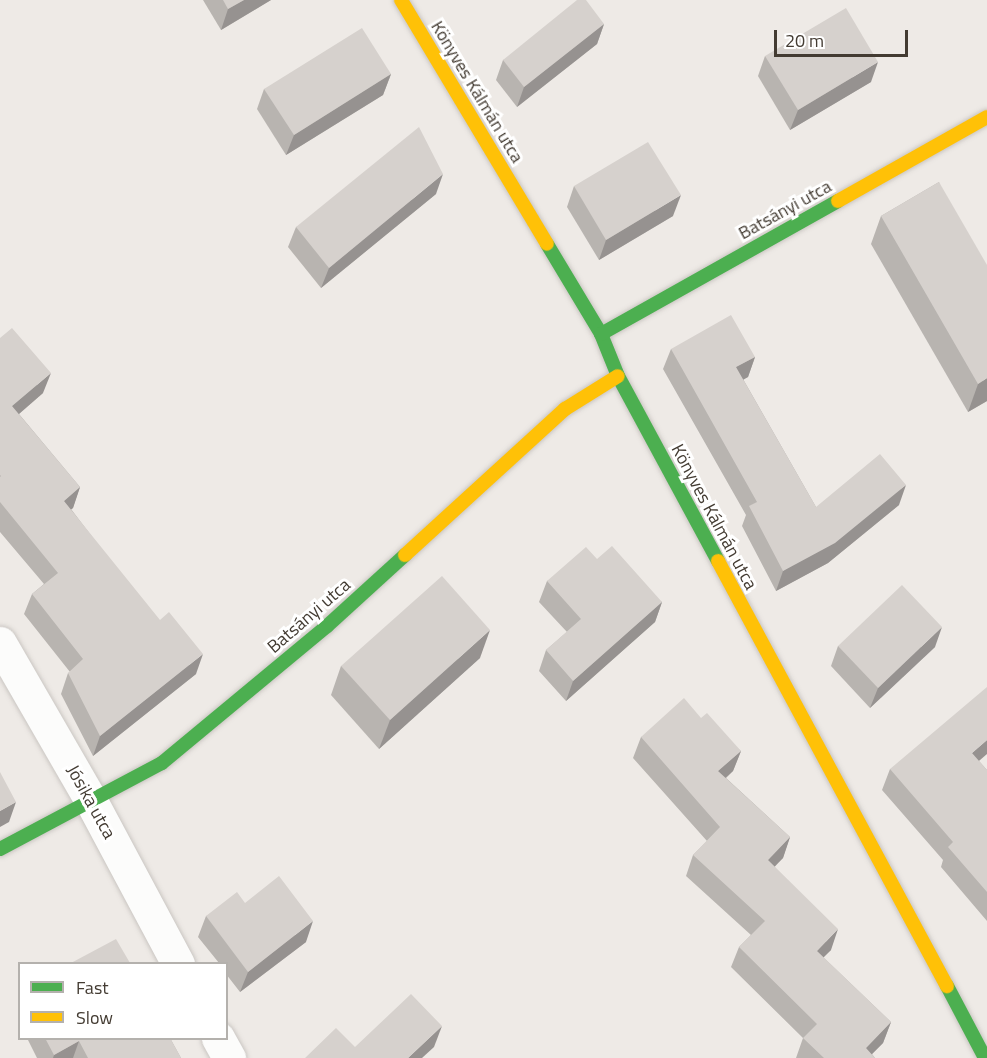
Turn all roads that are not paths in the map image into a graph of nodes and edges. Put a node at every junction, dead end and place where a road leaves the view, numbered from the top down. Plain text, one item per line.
1 (401, 0) edge
2 (987, 117) edge
3 (601, 334) junction
4 (618, 376) junction
5 (0, 643) edge
6 (90, 799) junction
7 (0, 849) edge
8 (177, 962) edge
9 (219, 1040) edge
10 (229, 1058) edge
11 (985, 1058) edge

1 - 3 street, Könyves Kálmán utca
2 - 3 street, Batsányi utca
3 - 4 street, Könyves Kálmán utca
4 - 6 street, Batsányi utca
4 - 11 street, Könyves Kálmán utca
5 - 6 street, Jósika utca
6 - 7 street, Batsányi utca
6 - 8 street, Jósika utca
9 - 10 street

